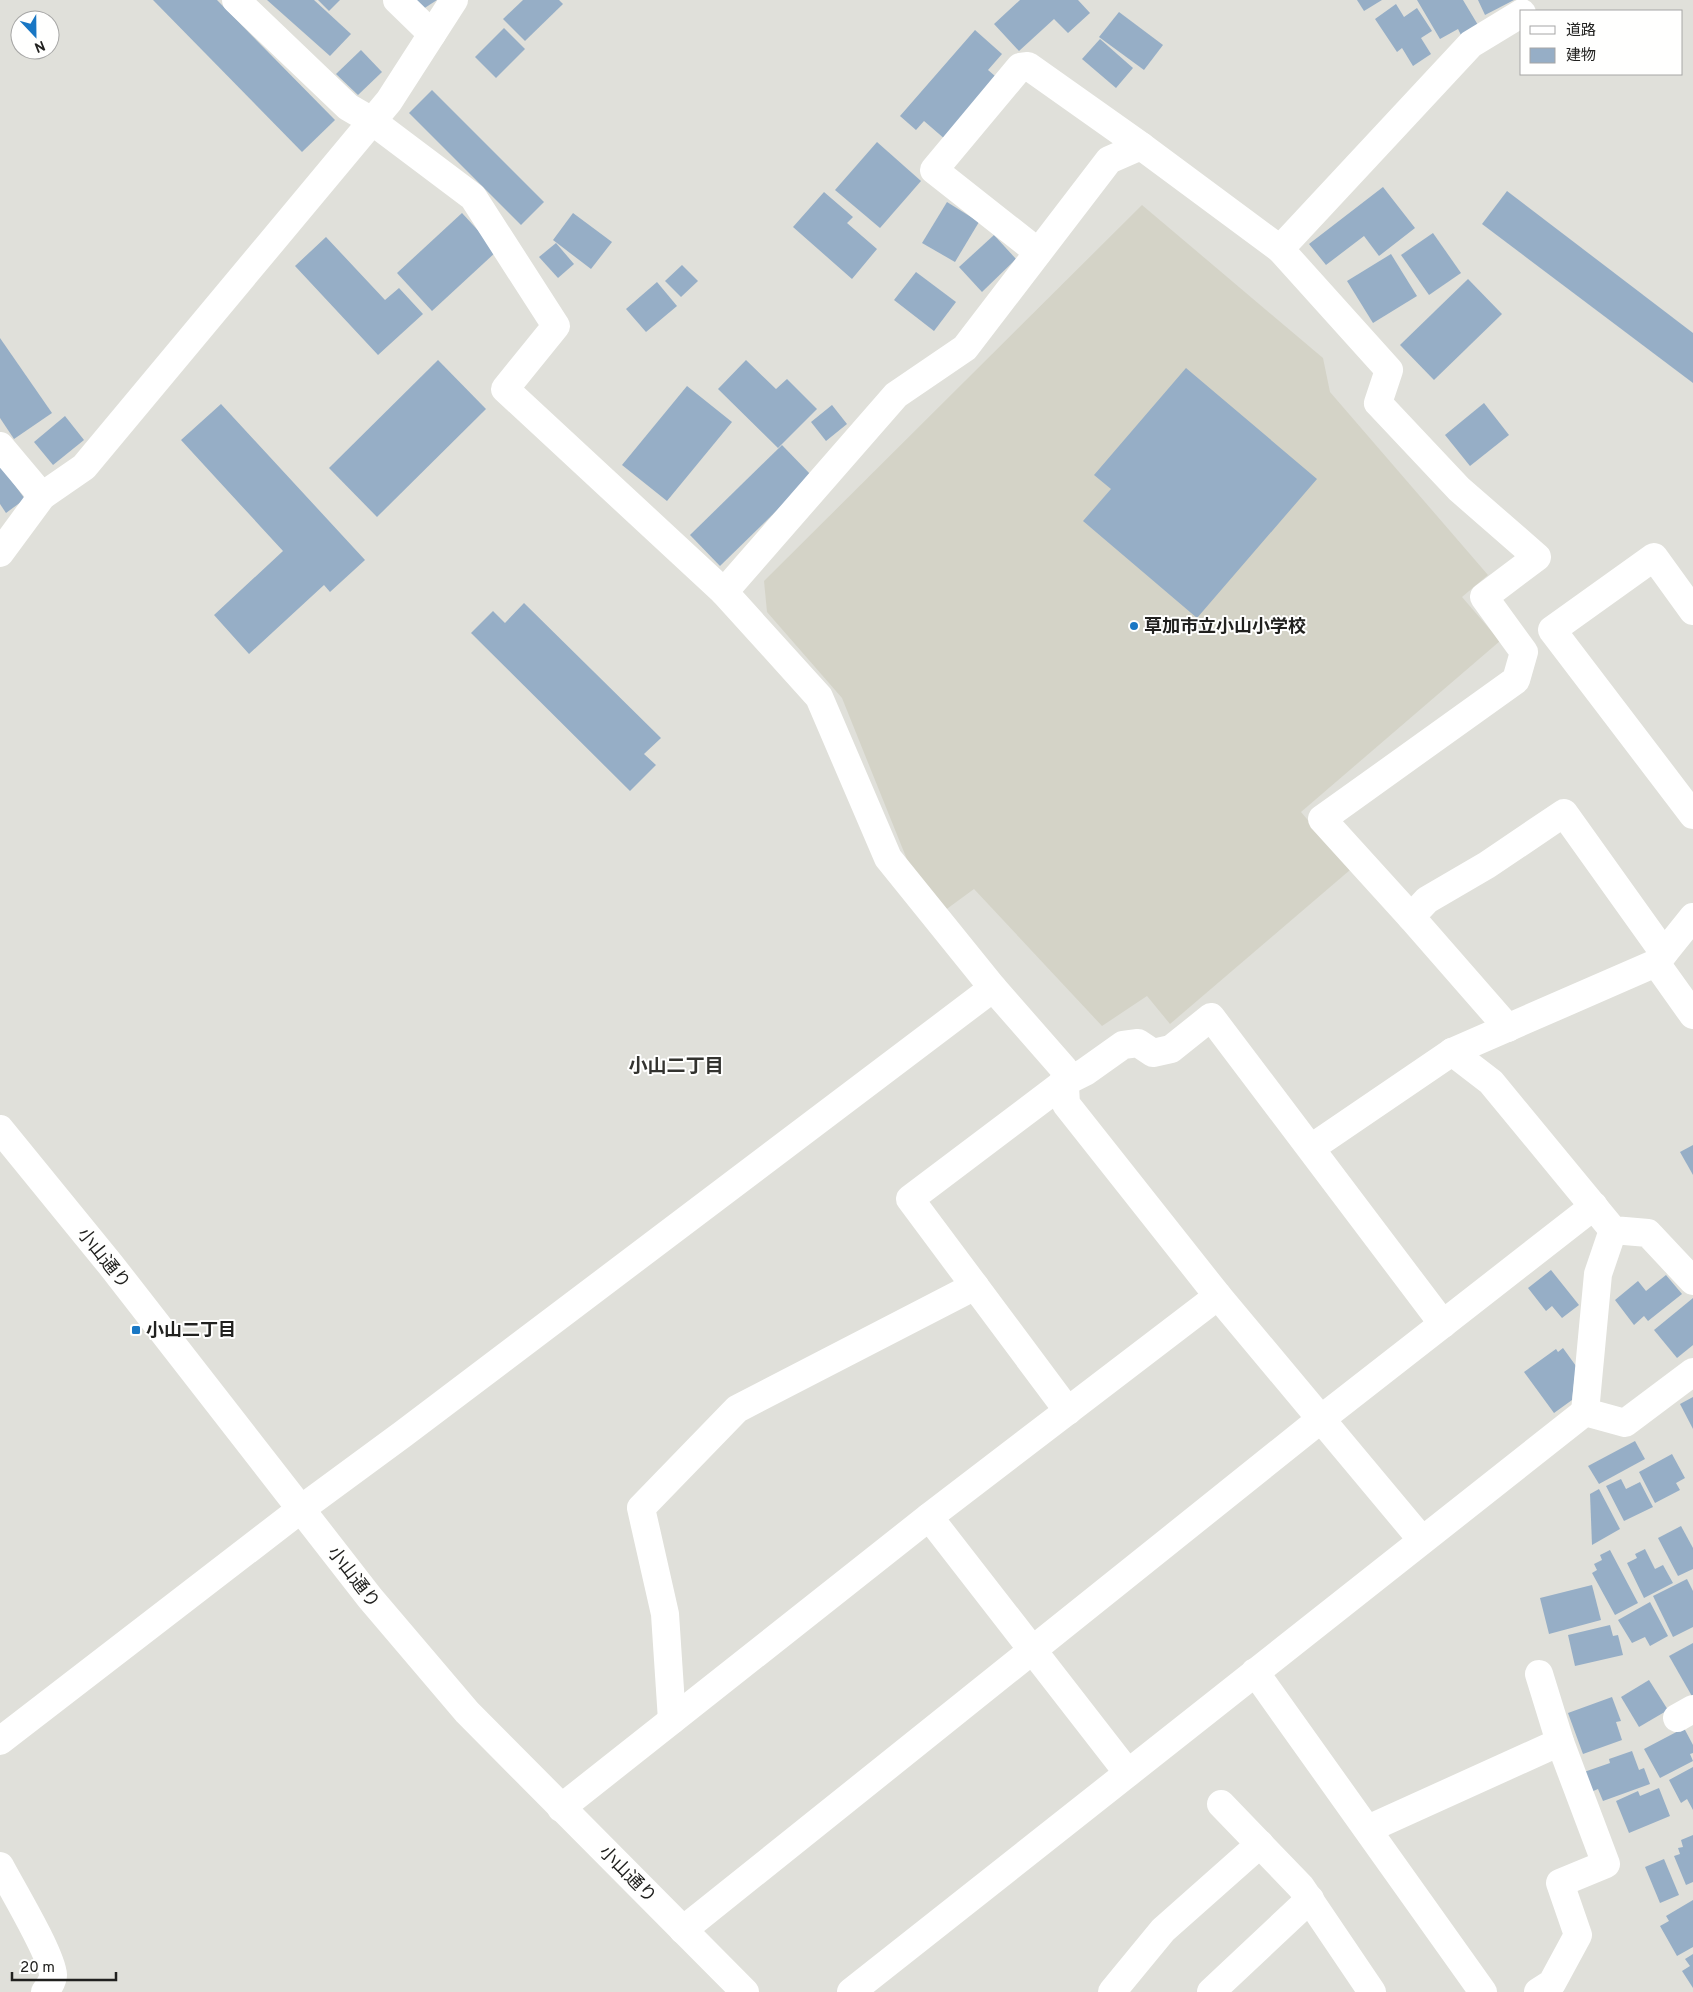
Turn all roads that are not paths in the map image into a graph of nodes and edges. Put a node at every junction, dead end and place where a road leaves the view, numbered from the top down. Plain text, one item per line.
1 (236, 0) edge
2 (396, 0) edge
3 (454, 0) edge
4 (1534, 0) edge
5 (1526, 10) edge
6 (1520, 14) edge
7 (432, 34) junction
8 (372, 121) junction
9 (1141, 146) junction
10 (1280, 249) junction
11 (1038, 252) junction
12 (0, 446) edge
13 (42, 496) junction
14 (0, 553) edge
15 (724, 592) junction
16 (1693, 611) edge
17 (1552, 630) junction
18 (1519, 670) junction
19 (1693, 815) edge
20 (1411, 917) junction
21 (1693, 917) edge
22 (1660, 958) junction
23 (993, 988) junction
24 (1693, 1015) edge
25 (1508, 1028) junction
26 (1452, 1052) junction
27 (1065, 1082) junction
28 (0, 1128) edge
29 (1311, 1148) junction
30 (1594, 1206) junction
31 (1613, 1230) junction
32 (1693, 1281) edge
33 (975, 1286) junction
34 (1218, 1296) junction
35 (1443, 1324) junction
36 (1693, 1372) edge
37 (1068, 1411) junction
38 (1585, 1412) junction
39 (1321, 1419) junction
40 (301, 1509) junction
41 (929, 1517) junction
42 (1422, 1540) junction
43 (1032, 1649) junction
44 (1255, 1672) junction
45 (1539, 1674) dead end
46 (672, 1720) junction
47 (0, 1741) edge
48 (1560, 1742) junction
49 (1128, 1773) junction
50 (1221, 1804) dead end
51 (561, 1808) junction
52 (1368, 1829) junction
53 (1260, 1844) junction
54 (0, 1866) edge
55 (1310, 1899) junction
56 (683, 1930) junction
57 (1115, 1991) edge
58 (44, 1992) edge
59 (745, 1992) edge
60 (850, 1992) edge
61 (1211, 1992) edge
62 (1372, 1992) edge
63 (1483, 1992) edge
64 (1538, 1992) edge

1 - 8 street
2 - 7 street
3 - 7 street
4 - 5 street
6 - 10 street
7 - 8 street
8 - 13 street
8 - 15 street
9 - 10 street
9 - 11 street
9 - 11 street
10 - 18 street
11 - 15 street
12 - 13 street
13 - 14 street
15 - 23 street
16 - 17 street
17 - 18 street
17 - 19 street
18 - 20 street
20 - 22 street
20 - 25 street
21 - 22 street
22 - 24 street
22 - 25 street
23 - 27 street
23 - 40 street
25 - 26 street
26 - 29 street
26 - 30 street
27 - 29 street
27 - 33 street
27 - 34 street
28 - 40 street, 小山通り
29 - 35 street
30 - 31 street
30 - 35 street
31 - 32 street
31 - 38 street
33 - 37 street
33 - 46 street
34 - 37 street
34 - 39 street
35 - 39 street
36 - 38 street
37 - 41 street
38 - 42 street
39 - 42 street
39 - 43 street
40 - 47 street
40 - 51 street, 小山通り
41 - 43 street
41 - 46 street
42 - 44 street
43 - 49 street
43 - 56 street
44 - 49 street
44 - 52 street
45 - 48 street
46 - 51 street
48 - 52 street
48 - 64 street
49 - 60 street
50 - 53 street
51 - 56 street, 小山通り
52 - 63 street
53 - 55 street
53 - 57 street
54 - 58 street
55 - 61 street
55 - 62 street
56 - 59 street, 小山通り

